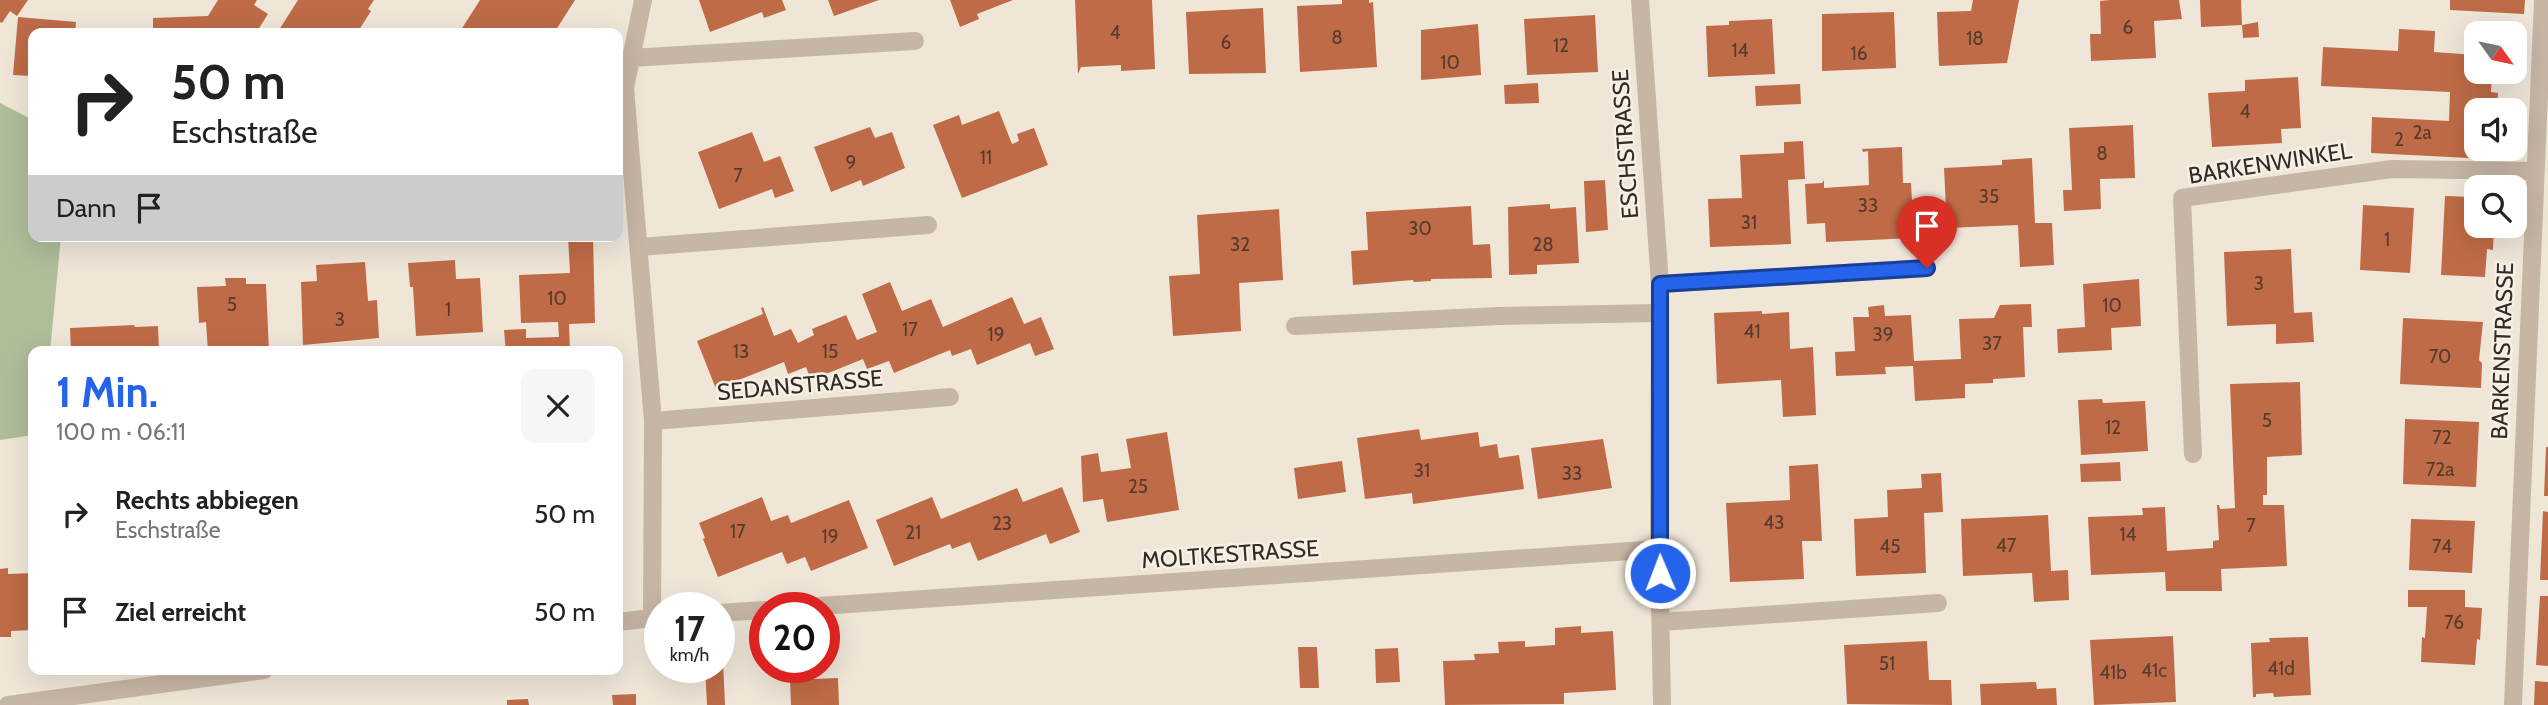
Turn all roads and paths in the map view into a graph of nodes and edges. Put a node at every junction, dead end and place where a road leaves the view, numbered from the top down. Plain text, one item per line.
1 (643, 0) edge
2 (1640, 0) edge
3 (2543, 0) edge
4 (915, 41) dead end
5 (630, 58) junction
6 (623, 84) edge
7 (623, 97) edge
8 (2534, 171) junction
9 (928, 225) dead end
10 (639, 247) junction
11 (1927, 268) dead end
12 (1660, 284) junction
13 (1660, 313) junction
14 (1295, 326) dead end
15 (950, 397) dead end
16 (653, 421) junction
17 (2193, 454) dead end
18 (1659, 549) junction
19 (656, 592) edge
20 (1938, 603) dead end
21 (840, 605) edge
22 (644, 619) edge
23 (623, 621) edge
24 (1661, 622) junction
25 (227, 675) edge
26 (8, 705) edge
27 (1662, 705) edge
28 (2513, 705) edge

1 - 5 street
2 - 12 street, ESCHSTRASSE
3 - 8 street, BARKENSTRASSE
4 - 5 street
5 - 6 street
7 - 10 street
8 - 17 street, BARKENWINKEL
8 - 28 street, BARKENSTRASSE
9 - 10 street
10 - 16 street
11 - 12 street
12 - 13 street, ESCHSTRASSE
13 - 14 street
13 - 18 street, ESCHSTRASSE
15 - 16 street, SEDANSTRASSE
16 - 19 street
18 - 21 street, MOLTKESTRASSE
18 - 24 street, ESCHSTRASSE
20 - 24 street
22 - 23 street
24 - 27 street, ESCHSTRASSE
25 - 26 street

